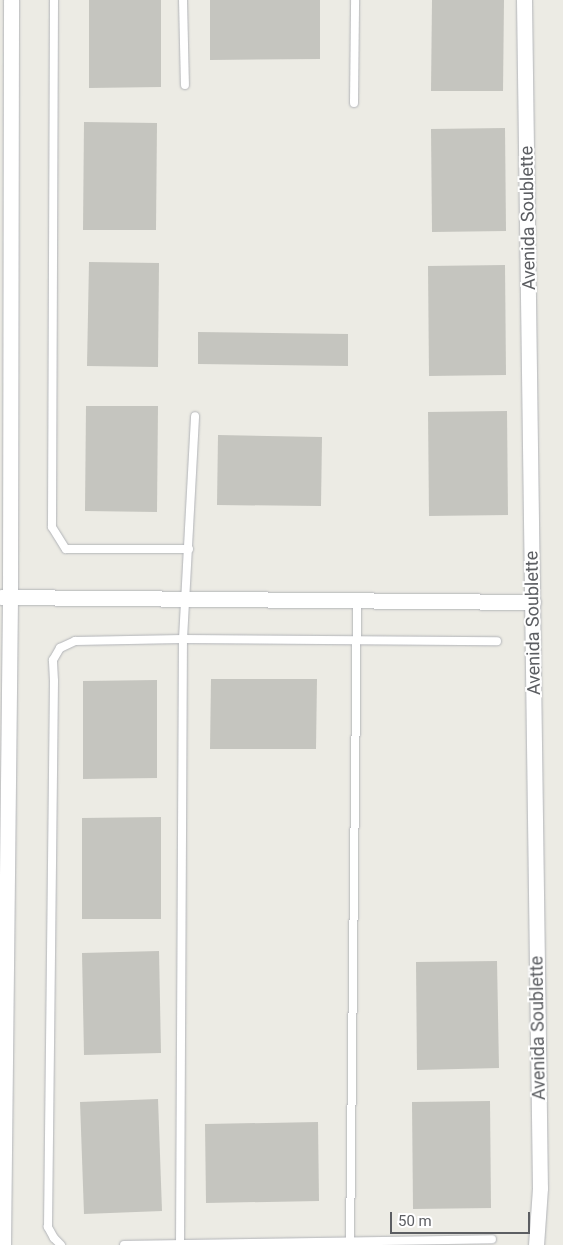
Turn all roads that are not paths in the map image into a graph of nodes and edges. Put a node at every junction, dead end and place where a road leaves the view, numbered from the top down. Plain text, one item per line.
1 (11, 0) edge
2 (54, 0) edge
3 (184, 0) edge
4 (355, 0) edge
5 (524, 0) edge
6 (185, 85) dead end
7 (354, 104) dead end
8 (195, 416) dead end
9 (190, 549) junction
10 (5, 597) edge
11 (187, 599) junction
12 (358, 600) junction
13 (533, 602) junction
14 (184, 639) junction
15 (357, 640) junction
16 (497, 641) dead end
17 (492, 1239) dead end
18 (350, 1243) edge
19 (3, 1245) edge
20 (61, 1245) edge
21 (124, 1245) edge
22 (180, 1245) edge
23 (536, 1245) edge

1 - 10 street
2 - 9 lane
3 - 6 lane
4 - 7 lane
5 - 13 street, Avenida Soublette
8 - 9 lane
9 - 11 lane
10 - 11 street
10 - 19 street
11 - 12 street
11 - 14 lane
12 - 13 street
12 - 15 lane
13 - 23 street, Avenida Soublette
14 - 15 lane
14 - 20 lane
14 - 22 lane
15 - 16 lane
15 - 18 lane
17 - 18 lane
18 - 22 lane
21 - 22 lane

